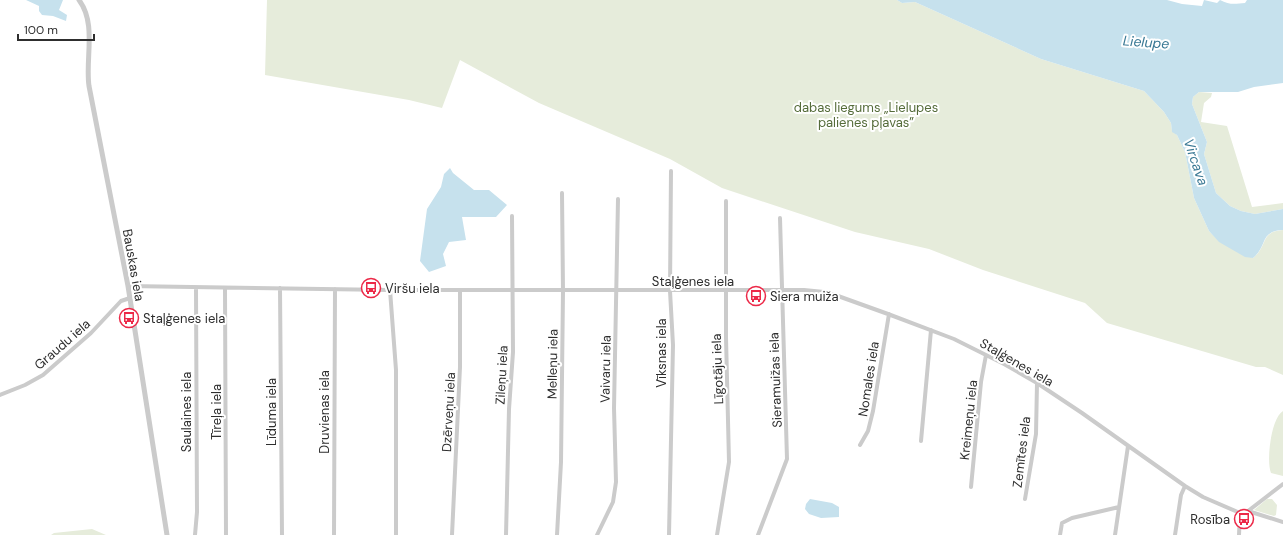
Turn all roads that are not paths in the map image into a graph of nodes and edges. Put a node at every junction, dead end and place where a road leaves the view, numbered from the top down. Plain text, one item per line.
1 (80, 0) edge
2 (672, 171) dead end
3 (562, 193) dead end
4 (618, 199) dead end
5 (726, 201) dead end
6 (512, 216) dead end
7 (780, 218) dead end
8 (128, 286) junction
9 (196, 288) junction
10 (225, 288) junction
11 (280, 288) junction
12 (335, 289) junction
13 (513, 289) junction
14 (390, 290) junction
15 (460, 290) junction
16 (782, 290) junction
17 (563, 291) junction
18 (616, 291) junction
19 (670, 291) junction
20 (725, 291) junction
21 (130, 298) junction
22 (889, 314) junction
23 (931, 330) junction
24 (986, 355) junction
25 (1037, 383) junction
26 (0, 395) edge
27 (922, 441) dead end
28 (860, 445) dead end
29 (1128, 446) junction
30 (1283, 484) edge
31 (1185, 486) junction
32 (971, 487) dead end
33 (1026, 499) dead end
34 (1119, 507) junction
35 (1248, 511) junction
36 (1240, 513) junction
37 (1283, 522) edge
38 (167, 535) edge
39 (195, 535) edge
40 (226, 535) edge
41 (282, 535) edge
42 (334, 535) edge
43 (396, 535) edge
44 (452, 535) edge
45 (506, 535) edge
46 (557, 535) edge
47 (597, 535) edge
48 (669, 535) edge
49 (717, 535) edge
50 (758, 535) edge
51 (1060, 535) edge
52 (1115, 535) edge
53 (1175, 535) edge
54 (1239, 535) edge

1 - 8 street, Bauskas iela
2 - 19 street, Vīksnas iela
3 - 17 street, Melleņu iela
4 - 18 street, Vaivaru iela
5 - 20 street, Līgotāju iela
6 - 13 street, Zileņu iela
7 - 16 street, Sieramuižas iela
8 - 9 street, Staļģenes iela
8 - 21 street, Bauskas iela
9 - 10 street, Staļģenes iela
9 - 39 street, Saulaines iela
10 - 11 street, Staļģenes iela
10 - 40 street, Tīreļa iela
11 - 12 street, Staļģenes iela
11 - 41 street, Līduma iela
12 - 14 street, Staļģenes iela
12 - 42 street, Druvienas iela
13 - 15 street, Staļģenes iela
13 - 17 street, Staļģenes iela
13 - 45 street, Zileņu iela
14 - 15 street, Staļģenes iela
14 - 43 street
15 - 44 street, Dzērveņu iela
16 - 20 street, Staļģenes iela
16 - 22 street, Staļģenes iela
16 - 50 street, Sieramuižas iela
17 - 18 street, Staļģenes iela
17 - 46 street, Melleņu iela
18 - 19 street, Staļģenes iela
18 - 47 street, Vaivaru iela
19 - 20 street, Staļģenes iela
19 - 48 street, Vīksnas iela
20 - 49 street, Līgotāju iela
21 - 26 street, Graudu iela
21 - 38 street, Bauskas iela
22 - 23 street, Staļģenes iela
22 - 28 street, Nomales iela
23 - 24 street, Staļģenes iela
23 - 27 street
24 - 25 street, Staļģenes iela
24 - 32 street, Kreimeņu iela
25 - 29 street, Staļģenes iela
25 - 33 street, Zemītes iela
29 - 31 street, Staļģenes iela
29 - 34 street
30 - 35 street
31 - 36 street, Staļģenes iela
31 - 53 street
34 - 51 street
34 - 52 street
35 - 36 street
35 - 37 street
36 - 54 street

